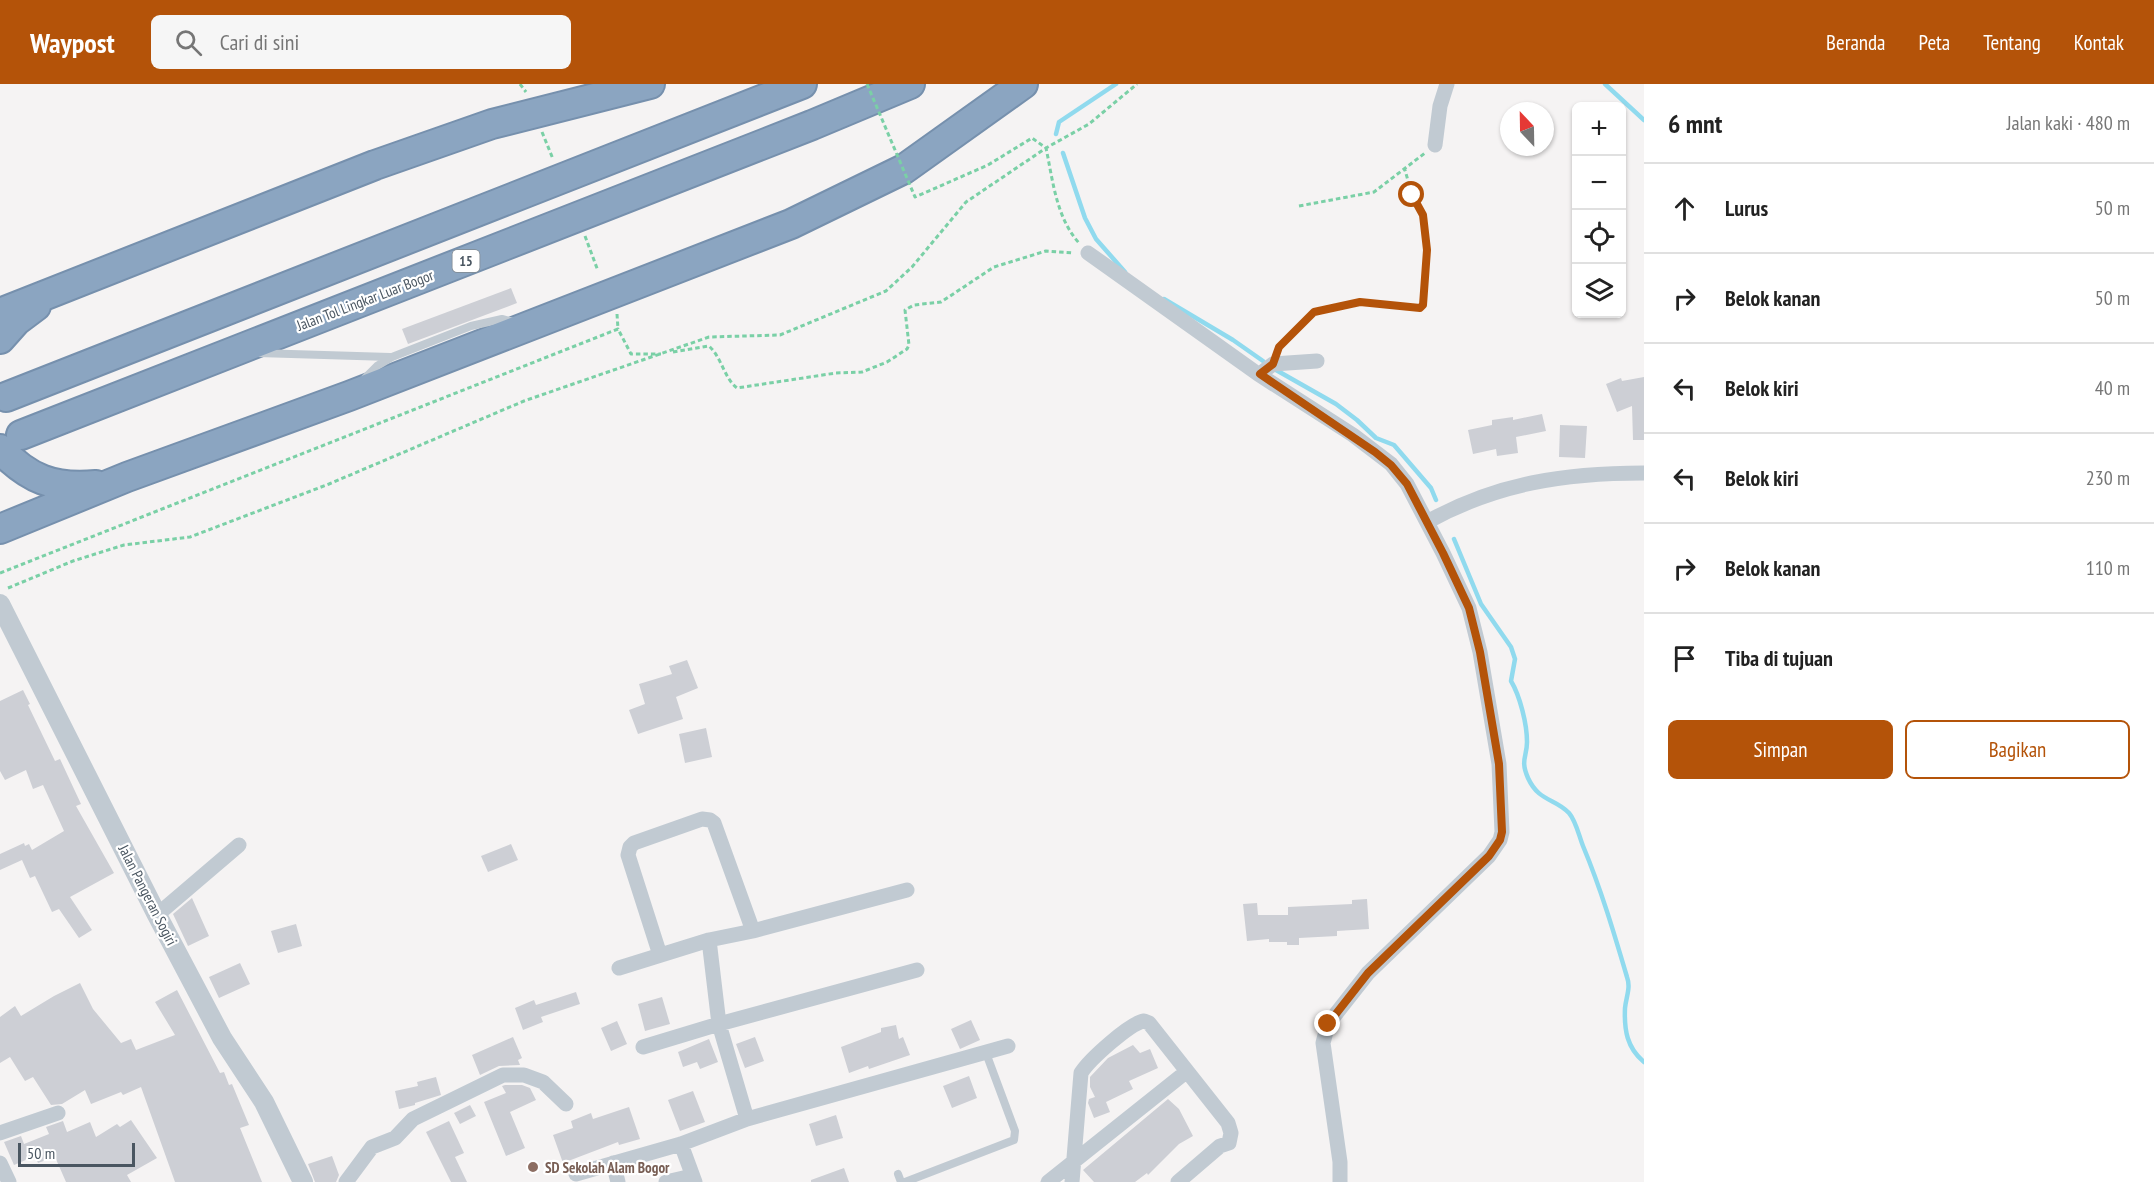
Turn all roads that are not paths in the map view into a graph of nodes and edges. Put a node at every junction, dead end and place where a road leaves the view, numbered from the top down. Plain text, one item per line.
1 (650, 84) edge
2 (802, 84) edge
3 (910, 84) edge
4 (1023, 84) edge
5 (1447, 84) edge
6 (1436, 145) road end
7 (1088, 253) road end
8 (55, 293) junction
9 (0, 313) edge
10 (530, 326) junction
11 (0, 339) edge
12 (232, 352) junction
13 (392, 357) junction
14 (1317, 361) dead end
15 (1260, 374) junction
16 (349, 396) junction
17 (6, 398) dead end
18 (10, 442) edge
19 (1644, 473) edge
20 (127, 477) junction
21 (1427, 522) junction
22 (0, 529) edge
23 (0, 604) edge
24 (239, 845) dead end
25 (907, 890) dead end
26 (157, 915) junction
27 (753, 932) junction
28 (710, 940) junction
29 (660, 955) junction
30 (619, 968) dead end
31 (917, 970) dead end
32 (719, 1024) junction
33 (1008, 1046) dead end
34 (643, 1047) dead end
35 (986, 1053) junction
36 (1186, 1072) junction
37 (566, 1104) dead end
38 (58, 1113) dead end
39 (747, 1119) junction
40 (0, 1132) edge
41 (681, 1144) junction
42 (0, 1162) edge
43 (1075, 1162) junction
44 (614, 1163) junction
45 (576, 1174) dead end
46 (693, 1179) edge
47 (901, 1179) edge
48 (9, 1182) edge
49 (303, 1182) edge
50 (346, 1182) edge
51 (618, 1182) edge
52 (666, 1182) edge
53 (1048, 1182) edge
54 (1072, 1182) edge
55 (1178, 1182) edge
56 (1340, 1182) edge

1 - 8 highway
2 - 17 highway
3 - 12 highway, Jalan Tol Lingkar Luar Bogor / 15
4 - 10 highway
5 - 6 street
7 - 15 street
8 - 9 highway
8 - 11 highway
10 - 13 lane
10 - 16 highway
12 - 13 lane
12 - 18 highway, Jalan Tol Lingkar Luar Bogor / 15
13 - 16 lane
14 - 15 street
15 - 21 street
16 - 20 highway
18 - 20 highway
19 - 21 street
20 - 22 highway
21 - 56 street
23 - 26 street, Jalan Pangeran Sogiri
24 - 26 street
25 - 27 street
26 - 49 street, Jalan Pangeran Sogiri
27 - 28 street
27 - 29 street
28 - 29 street
28 - 32 street
29 - 30 street
31 - 32 street
32 - 34 street
32 - 39 street
33 - 35 street
35 - 39 street
35 - 47 lane
36 - 43 street
36 - 43 street
36 - 55 street
37 - 50 street
38 - 40 street
39 - 41 street
41 - 44 street
41 - 46 street
42 - 48 street
43 - 53 street
43 - 54 street
44 - 45 street
44 - 51 street
46 - 52 street

